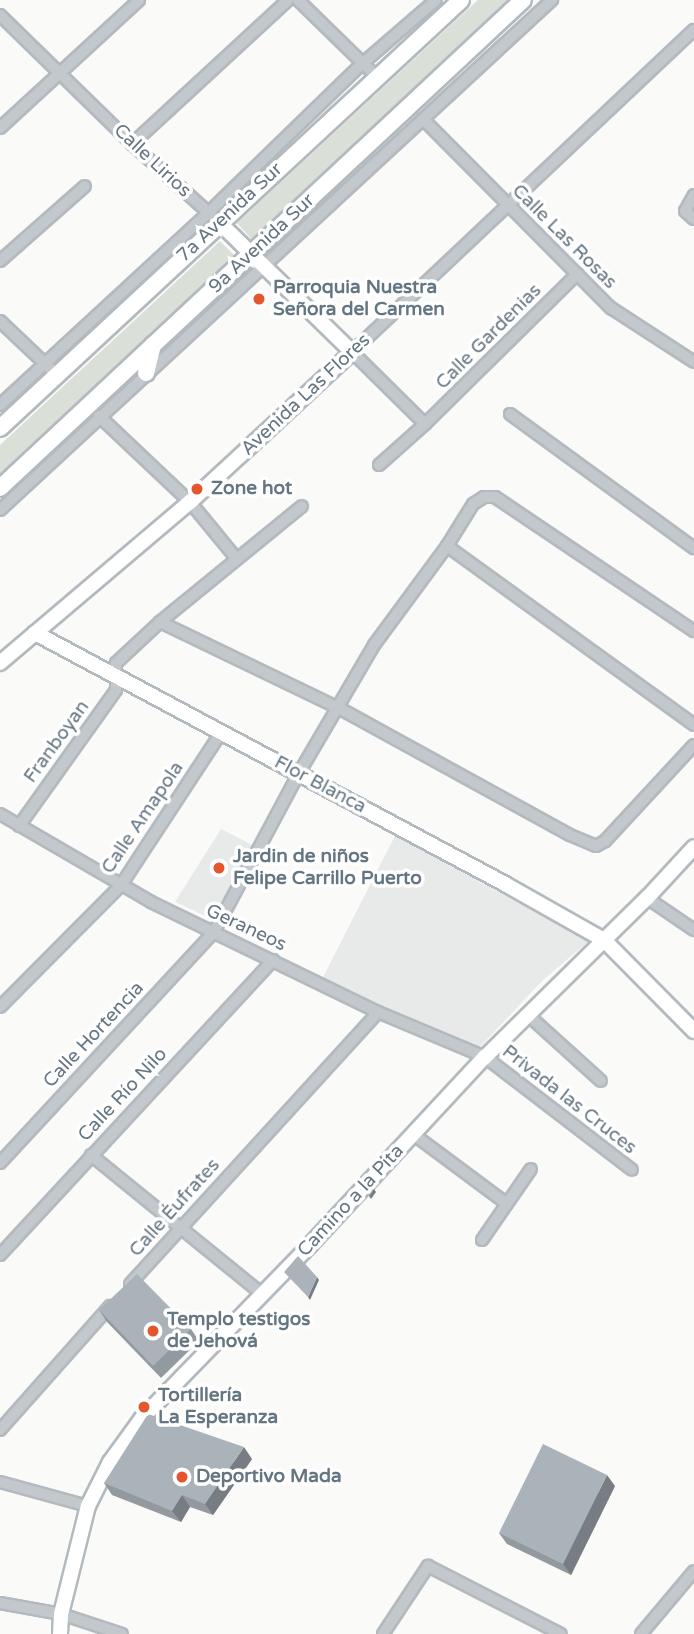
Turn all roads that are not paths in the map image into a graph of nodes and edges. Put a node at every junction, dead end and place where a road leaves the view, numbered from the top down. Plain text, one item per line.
1 (139, 0) edge
2 (288, 0) edge
3 (298, 0) edge
4 (436, 0) edge
5 (461, 0) edge
6 (523, 0) edge
7 (552, 0) edge
8 (0, 15) edge
9 (694, 30) edge
10 (363, 63) junction
11 (59, 73) junction
12 (377, 78) junction
13 (424, 119) junction
14 (0, 128) edge
15 (132, 144) junction
16 (85, 186) dead end
17 (694, 195) edge
18 (510, 206) junction
19 (214, 218) junction
20 (694, 219) edge
21 (258, 260) junction
22 (0, 261) edge
23 (577, 274) junction
24 (0, 321) edge
25 (153, 345) junction
26 (352, 352) junction
27 (694, 362) edge
28 (45, 363) junction
29 (146, 373) junction
30 (57, 375) junction
31 (0, 405) edge
32 (510, 414) dead end
33 (99, 416) junction
34 (425, 424) junction
35 (0, 428) edge
36 (379, 465) dead end
37 (0, 488) edge
38 (190, 502) junction
39 (302, 506) dead end
40 (0, 510) edge
41 (447, 546) junction
42 (694, 548) edge
43 (236, 558) junction
44 (160, 622) junction
45 (694, 631) edge
46 (35, 633) junction
47 (0, 663) edge
48 (115, 676) junction
49 (337, 707) junction
50 (694, 725) edge
51 (220, 734) junction
52 (694, 745) edge
53 (299, 773) junction
54 (0, 814) edge
55 (19, 826) junction
56 (694, 847) edge
57 (121, 885) junction
58 (647, 898) junction
59 (694, 930) edge
60 (214, 932) junction
61 (604, 940) junction
62 (273, 960) junction
63 (0, 1007) edge
64 (378, 1012) junction
65 (528, 1015) junction
66 (694, 1031) edge
67 (485, 1057) junction
68 (601, 1081) dead end
69 (413, 1134) junction
70 (91, 1155) junction
71 (0, 1163) edge
72 (531, 1169) dead end
73 (632, 1170) dead end
74 (506, 1203) junction
75 (181, 1226) junction
76 (482, 1240) dead end
77 (0, 1255) edge
78 (262, 1294) junction
79 (0, 1430) edge
80 (0, 1482) edge
81 (88, 1506) junction
82 (694, 1571) edge
83 (0, 1603) edge
84 (61, 1614) junction
85 (60, 1634) edge
86 (122, 1634) edge
87 (383, 1634) edge
88 (561, 1634) edge
89 (641, 1634) edge

1 - 11 street
2 - 15 street
3 - 10 street
4 - 10 street
5 - 12 main road, 7a Avenida Sur
6 - 21 main road, 9a Avenida Sur
7 - 13 street
8 - 11 street, Calle Lirios
9 - 18 street, Avenida Las Flores
10 - 12 street
10 - 19 street
11 - 14 street
11 - 15 street, Calle Lirios
12 - 19 main road, 7a Avenida Sur
13 - 18 street, Calle Las Rosas
13 - 21 street
15 - 19 street, Calle Lirios
16 - 22 street
17 - 20 street
18 - 23 street, Calle Las Rosas
18 - 26 street, Avenida Las Flores
19 - 21 street, Calle Lirios
19 - 28 street
19 - 30 main road, 7a Avenida Sur
21 - 25 main road, 9a Avenida Sur
21 - 26 street, Calle Lirios
21 - 29 street
23 - 27 street, Calle Las Rosas
23 - 34 street, Calle Gardenias
24 - 28 street
25 - 29 main road
25 - 37 main road, 9a Avenida Sur
26 - 34 street, Calle Lirios
26 - 38 street, Avenida Las Flores
28 - 30 street
28 - 31 street
29 - 33 street
30 - 35 main road, 7a Avenida Sur
32 - 42 street
33 - 38 street
33 - 40 street
34 - 36 street, Calle Gardenias
38 - 43 street
38 - 46 street, Avenida Las Flores
39 - 43 street, Franboyan
41 - 45 street, Calle Hortencia
41 - 49 street, Calle Hortencia
41 - 50 street
43 - 44 street, Franboyan
44 - 48 street, Franboyan
44 - 49 street
46 - 47 street, Avenida Las Flores
46 - 48 street, Flor Blanca
48 - 51 street, Flor Blanca
48 - 55 street, Franboyan
49 - 52 street
49 - 53 street, Calle Hortencia
51 - 53 street, Flor Blanca
51 - 57 street, Calle Amapola
53 - 60 street, Calle Hortencia
53 - 61 street, Flor Blanca
54 - 55 street, Geraneos
55 - 57 street, Geraneos
56 - 58 street, Camino a la Pita
57 - 60 street, Geraneos
57 - 63 street, Calle Amapola
58 - 59 street
58 - 61 street, Camino a la Pita
60 - 62 street, Geraneos
60 - 71 street, Calle Hortencia
61 - 65 street, Camino a la Pita
61 - 66 street, Flor Blanca
62 - 64 street, Geraneos
62 - 70 street, Calle Río Nilo
64 - 67 street, Geraneos
64 - 75 street, Calle Éufrates
65 - 67 street, Camino a la Pita
65 - 68 street
67 - 69 street, Camino a la Pita
67 - 73 street, Privada las Cruces
69 - 74 street
69 - 78 street, Camino a la Pita
70 - 75 street
70 - 77 street, Calle Río Nilo
72 - 74 street
74 - 76 street
75 - 78 street
75 - 79 street, Calle Éufrates
78 - 81 street, Camino a la Pita
80 - 81 street
81 - 84 street, Camino a la Pita
82 - 89 street
83 - 84 street
84 - 85 street, Camino a la Pita
84 - 86 street
87 - 88 street

